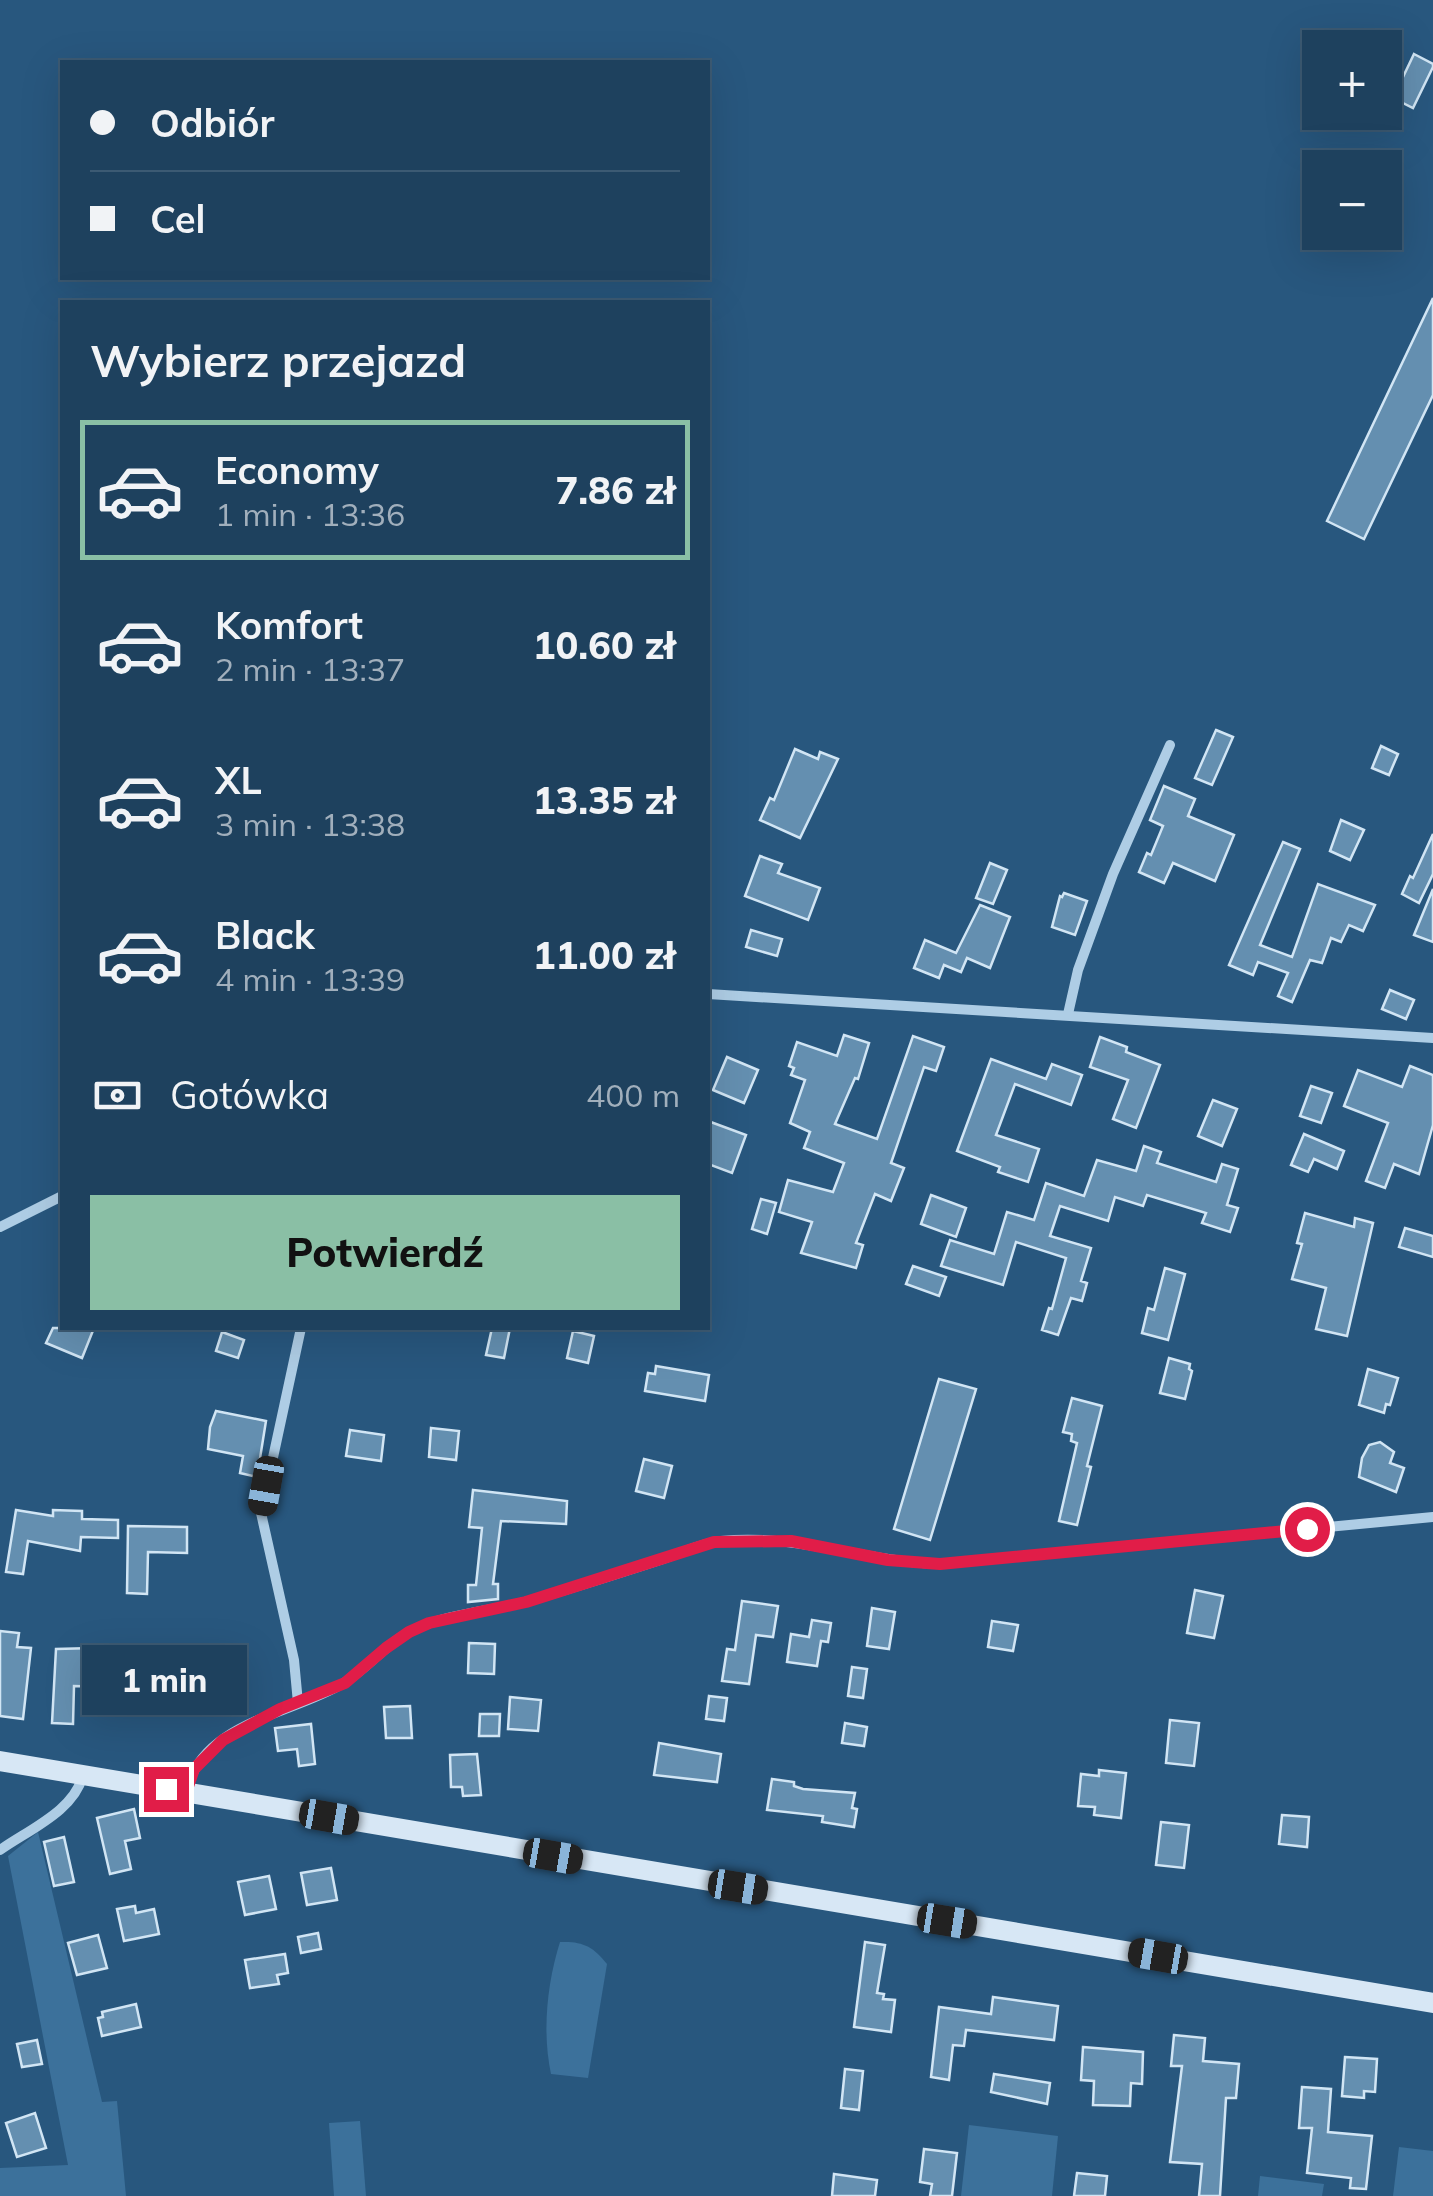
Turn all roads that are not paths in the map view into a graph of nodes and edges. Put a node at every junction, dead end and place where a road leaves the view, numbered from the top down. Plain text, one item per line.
1 (1170, 745) dead end
2 (710, 994) edge
3 (1068, 1014) junction
4 (1433, 1038) edge
5 (60, 1197) edge
6 (0, 1227) edge
7 (301, 1330) edge
8 (1433, 1517) edge
9 (298, 1703) junction
10 (0, 1762) edge
11 (82, 1774) junction
12 (186, 1792) junction
13 (0, 1850) edge
14 (1433, 2004) edge

1 - 3 street
2 - 3 street
3 - 4 street
5 - 6 street
7 - 9 street
8 - 9 street
9 - 12 street
10 - 11 street
11 - 12 street
11 - 13 street
12 - 14 street

